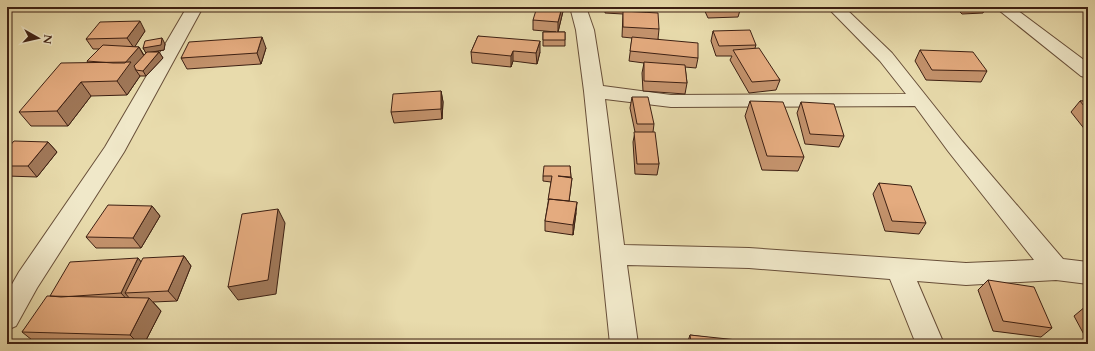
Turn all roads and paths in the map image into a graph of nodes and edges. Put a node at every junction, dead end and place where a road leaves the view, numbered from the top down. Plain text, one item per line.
1 (195, 7) edge
2 (578, 7) edge
3 (834, 7) edge
4 (1003, 7) edge
5 (1088, 72) edge
6 (594, 91) junction
7 (921, 100) junction
8 (614, 255) junction
9 (1056, 268) junction
10 (899, 269) junction
11 (1088, 273) edge
12 (7, 318) edge
13 (624, 344) edge
14 (930, 344) edge

1 - 12 street
2 - 6 street
3 - 7 street
4 - 5 street
6 - 7 street
6 - 8 street
7 - 9 street
8 - 10 street
8 - 13 street
9 - 10 street
9 - 11 street
10 - 14 street

